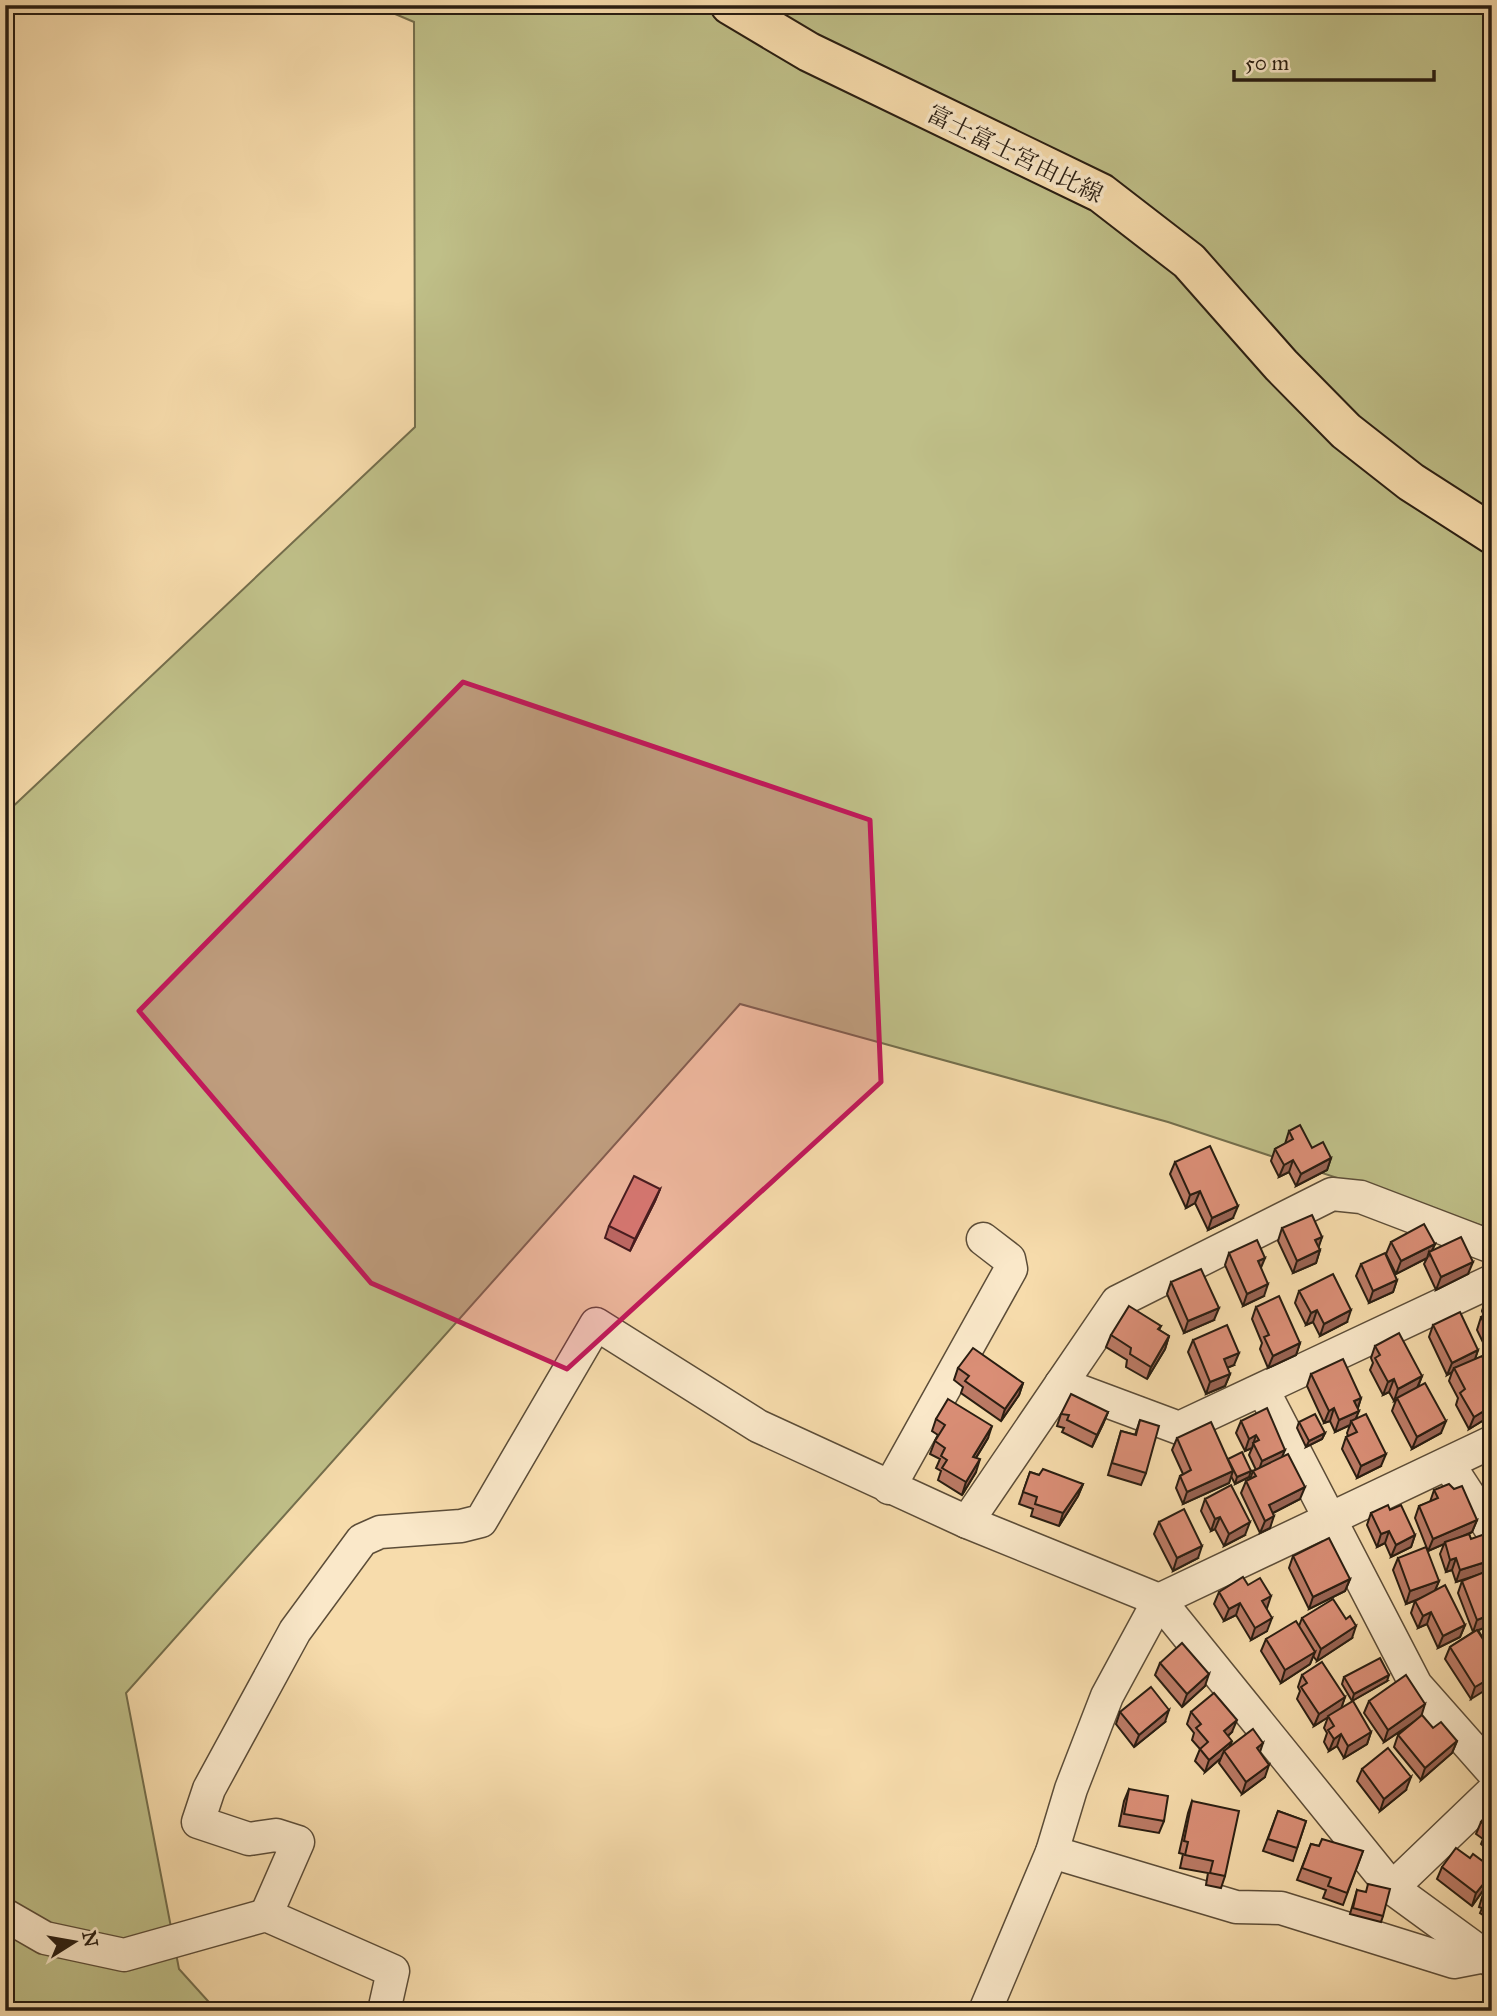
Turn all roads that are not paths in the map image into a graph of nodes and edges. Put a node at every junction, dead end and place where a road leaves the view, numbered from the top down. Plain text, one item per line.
1 (730, 5) edge
2 (1492, 534) edge
3 (983, 1238) dead end
4 (1492, 1247) edge
5 (1492, 1281) edge
6 (1062, 1384) junction
7 (1263, 1390) junction
8 (1492, 1442) edge
9 (1450, 1465) junction
10 (889, 1488) junction
11 (1330, 1519) junction
12 (967, 1522) junction
13 (1492, 1531) edge
14 (1159, 1600) junction
15 (1492, 1771) edge
16 (1492, 1792) edge
17 (1052, 1852) junction
18 (1392, 1888) junction
19 (5, 1915) edge
20 (267, 1915) junction
21 (1488, 1959) edge
22 (384, 2011) edge
23 (985, 2011) edge

1 - 2 main road, 富士富士宮由比線
3 - 10 street
4 - 6 street
5 - 7 street
6 - 7 street
6 - 12 street
7 - 11 street
8 - 9 street
9 - 11 street
9 - 13 street
10 - 12 street
10 - 20 street
11 - 14 street
11 - 15 street
12 - 14 street
14 - 17 street
14 - 18 street
16 - 18 street
17 - 21 street
17 - 23 street
18 - 21 street
19 - 20 street
20 - 22 street

